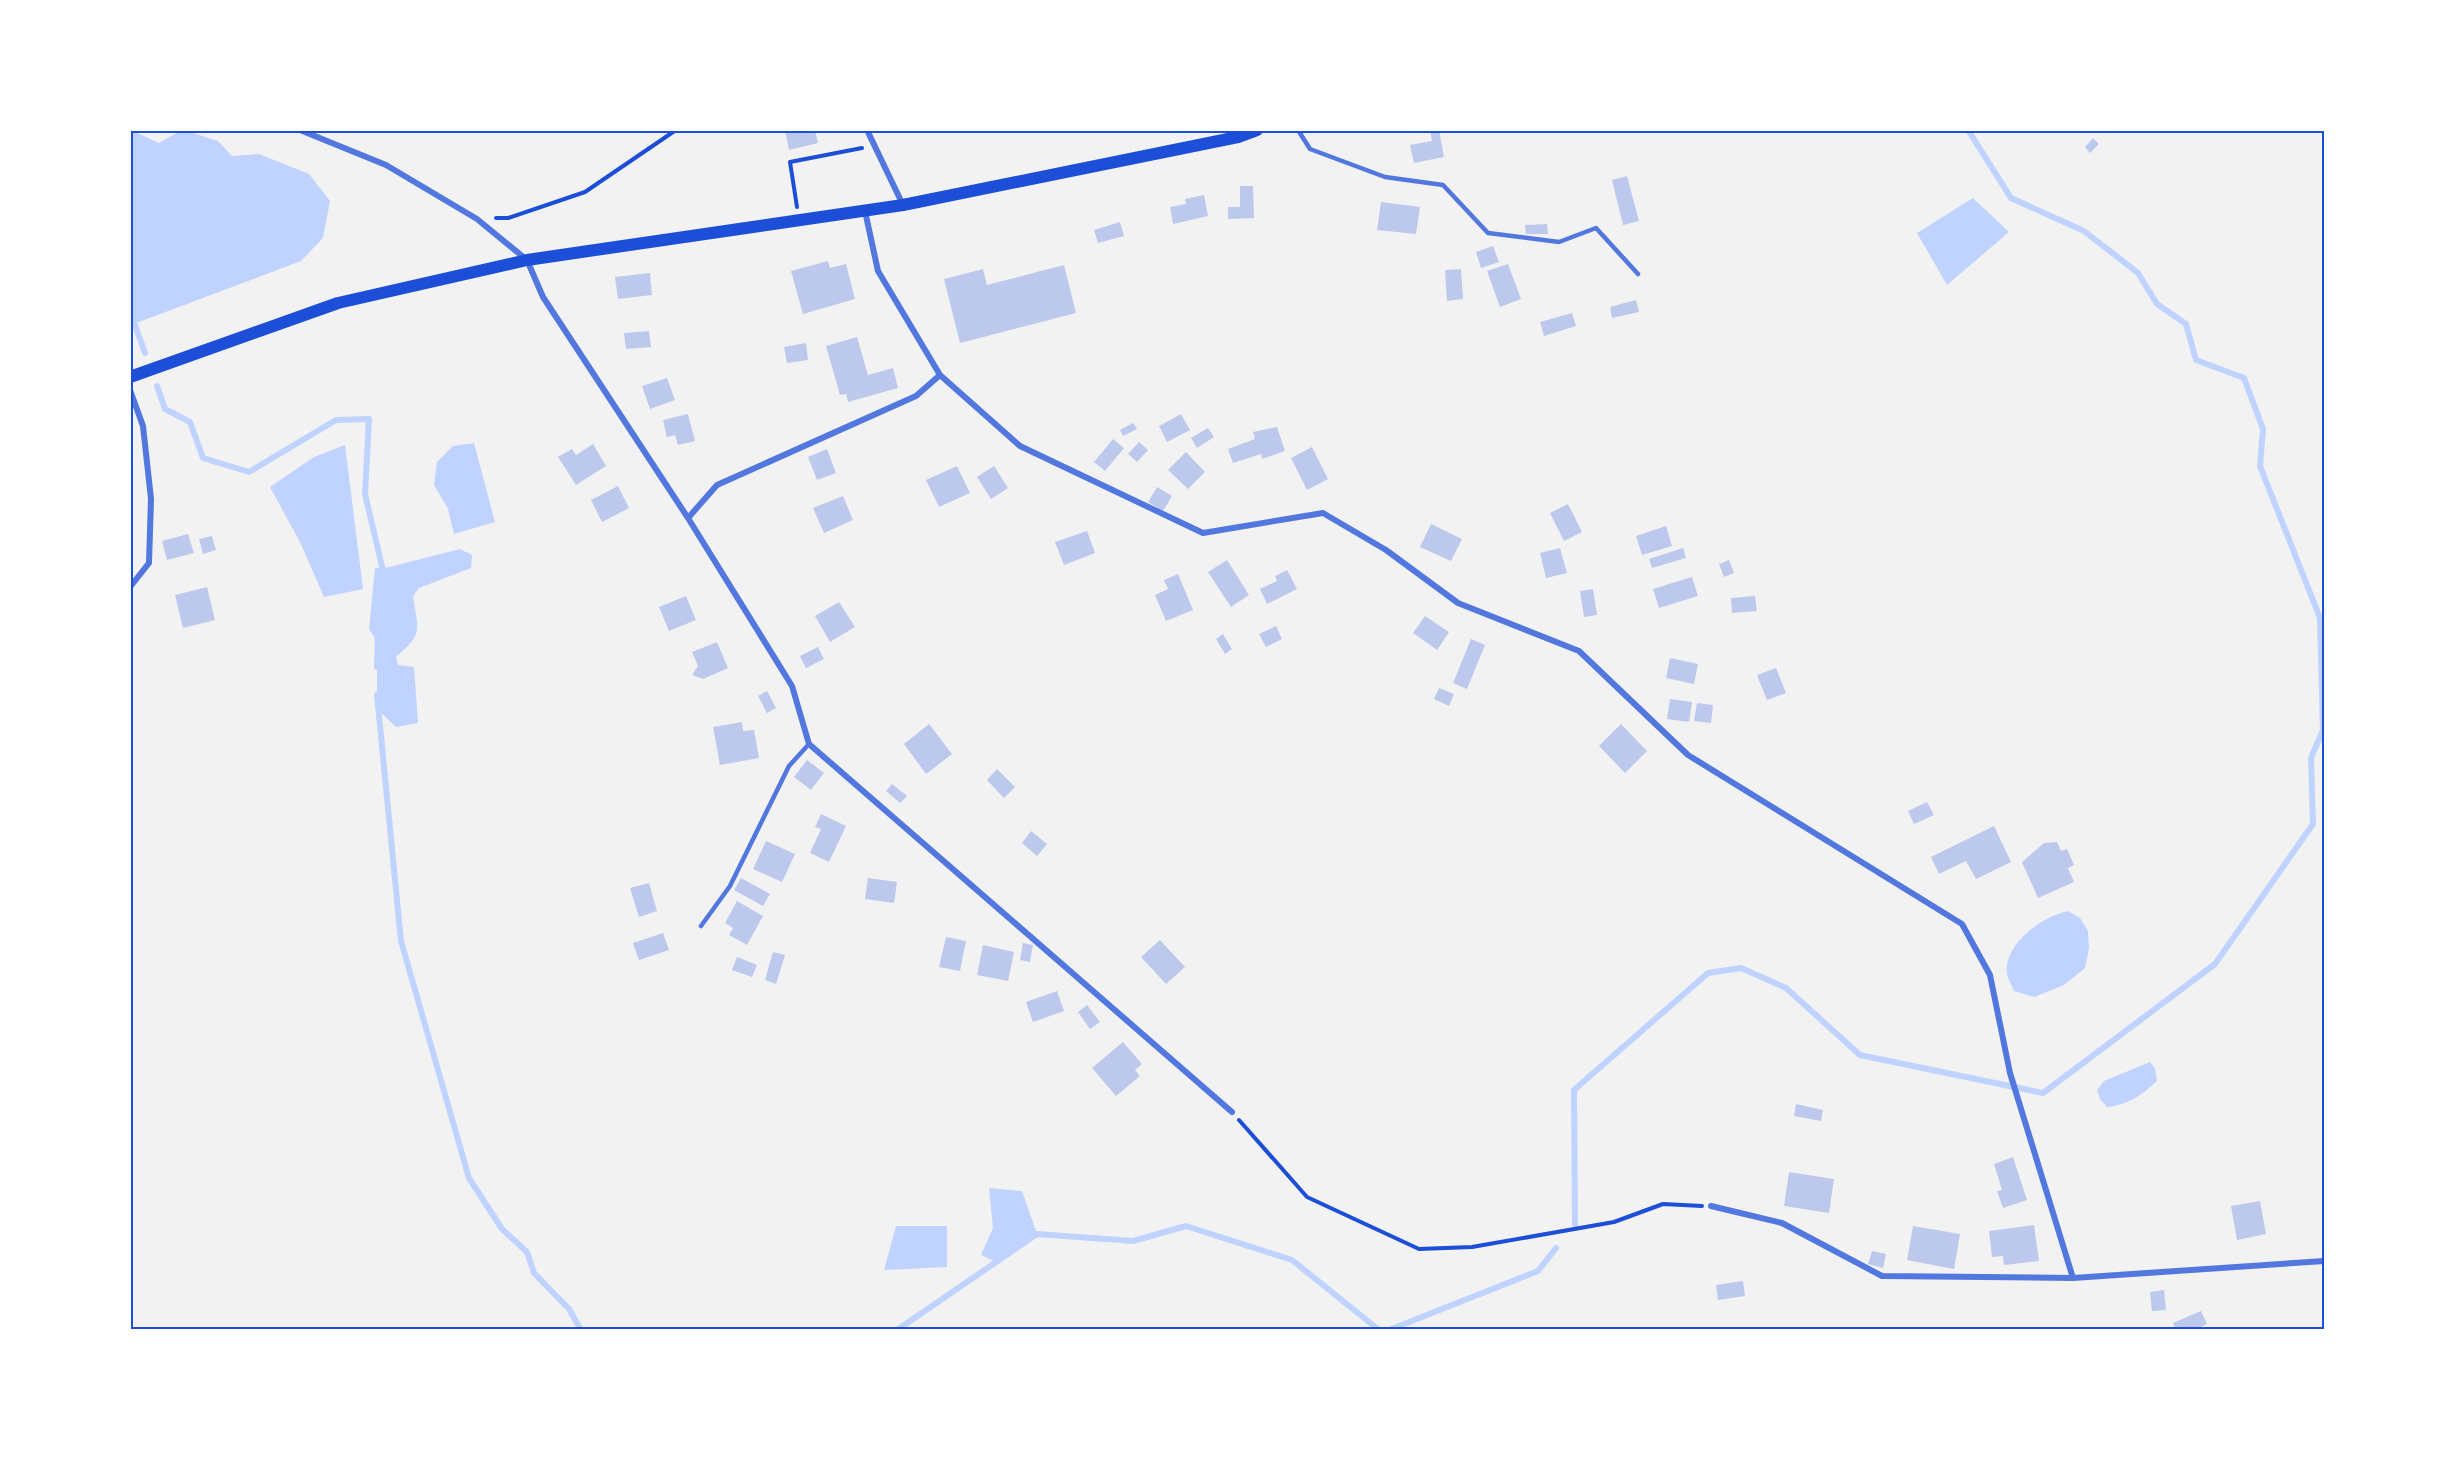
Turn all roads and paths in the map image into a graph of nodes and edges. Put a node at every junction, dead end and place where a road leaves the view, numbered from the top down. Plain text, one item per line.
1 (300, 130) edge
2 (676, 130) edge
3 (867, 130) edge
4 (1257, 130) edge
5 (1298, 130) edge
6 (875, 146) junction
7 (903, 205) junction
8 (865, 211) junction
9 (477, 219) junction
10 (798, 220) junction
11 (527, 260) junction
12 (1638, 274) dead end
13 (940, 375) junction
14 (130, 377) edge
15 (130, 390) edge
16 (688, 518) junction
17 (130, 587) edge
18 (810, 744) junction
19 (701, 926) dead end
20 (1232, 1112) joint
21 (1711, 1206) joint
22 (2325, 1261) edge
23 (2073, 1278) junction

1 - 9 street
2 - 9 path
3 - 6 street
4 - 7 main road
5 - 12 lane
6 - 7 street
6 - 10 path
7 - 8 main road
8 - 10 main road
8 - 13 street
9 - 11 street
10 - 11 main road
11 - 14 main road
11 - 16 street
13 - 16 street
13 - 23 street
15 - 17 street
16 - 18 street
18 - 19 lane
18 - 20 street
20 - 21 path
21 - 23 street
22 - 23 street

